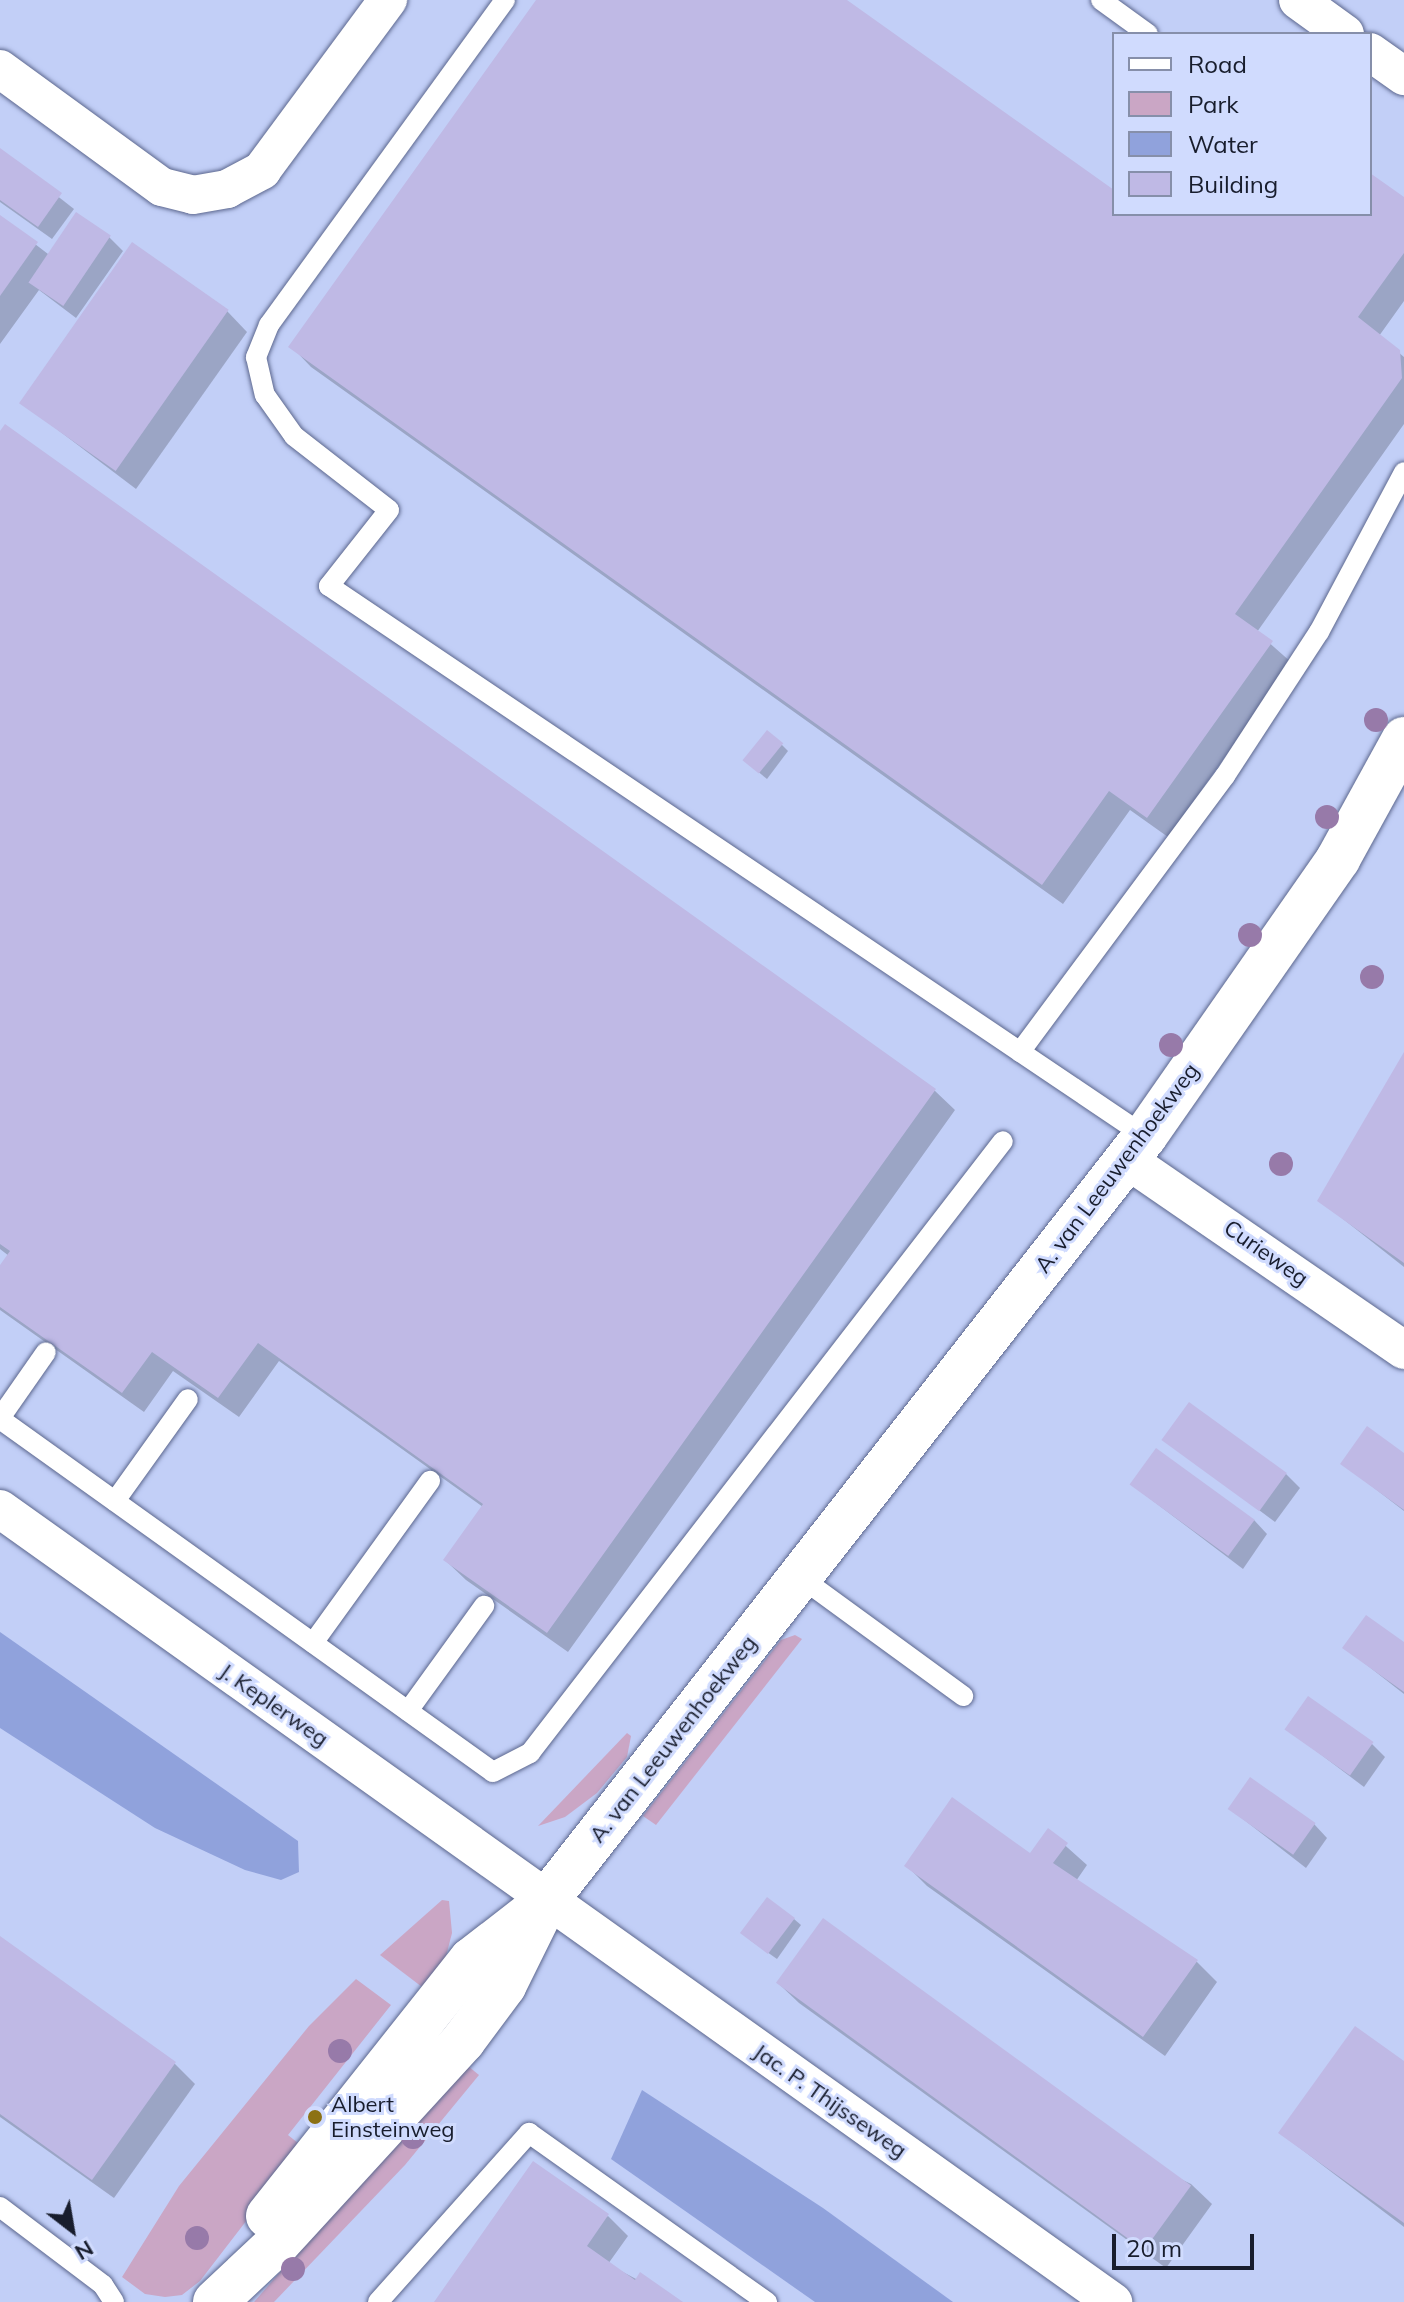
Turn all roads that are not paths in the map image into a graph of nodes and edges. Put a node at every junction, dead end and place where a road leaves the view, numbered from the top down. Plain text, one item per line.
1 (388, 0) edge
2 (505, 0) edge
3 (1101, 0) edge
4 (1298, 0) edge
5 (1145, 32) edge
6 (1342, 32) edge
7 (1372, 53) edge
8 (0, 69) edge
9 (1404, 76) edge
10 (1404, 472) edge
11 (1404, 739) edge
12 (1020, 1052) junction
13 (1003, 1141) dead end
14 (1136, 1148) junction
15 (1404, 1350) edge
16 (46, 1352) dead end
17 (188, 1399) dead end
18 (0, 1418) edge
19 (430, 1481) dead end
20 (115, 1501) junction
21 (0, 1509) edge
22 (800, 1577) junction
23 (484, 1606) dead end
24 (313, 1643) junction
25 (963, 1696) dead end
26 (408, 1711) junction
27 (546, 1901) junction
28 (0, 2207) edge
29 (114, 2302) edge
30 (213, 2302) edge
31 (378, 2302) edge
32 (767, 2302) edge
33 (1113, 2302) edge

1 - 8 street
2 - 12 lane
3 - 5 lane
4 - 6 street
7 - 9 street
10 - 12 lane
11 - 14 street, A. van Leeuwenhoekweg
12 - 14 lane
13 - 26 lane
14 - 15 street, Curieweg
14 - 22 street, A. van Leeuwenhoekweg
16 - 18 lane
17 - 20 lane
18 - 20 lane
19 - 24 lane
20 - 24 lane
21 - 27 street, J. Keplerweg
22 - 25 lane
22 - 27 street, A. van Leeuwenhoekweg
23 - 26 lane
24 - 26 lane
27 - 30 street, A. van Leeuwenhoekweg
27 - 33 street, Jac. P. Thijsseweg
28 - 29 lane
31 - 32 lane

